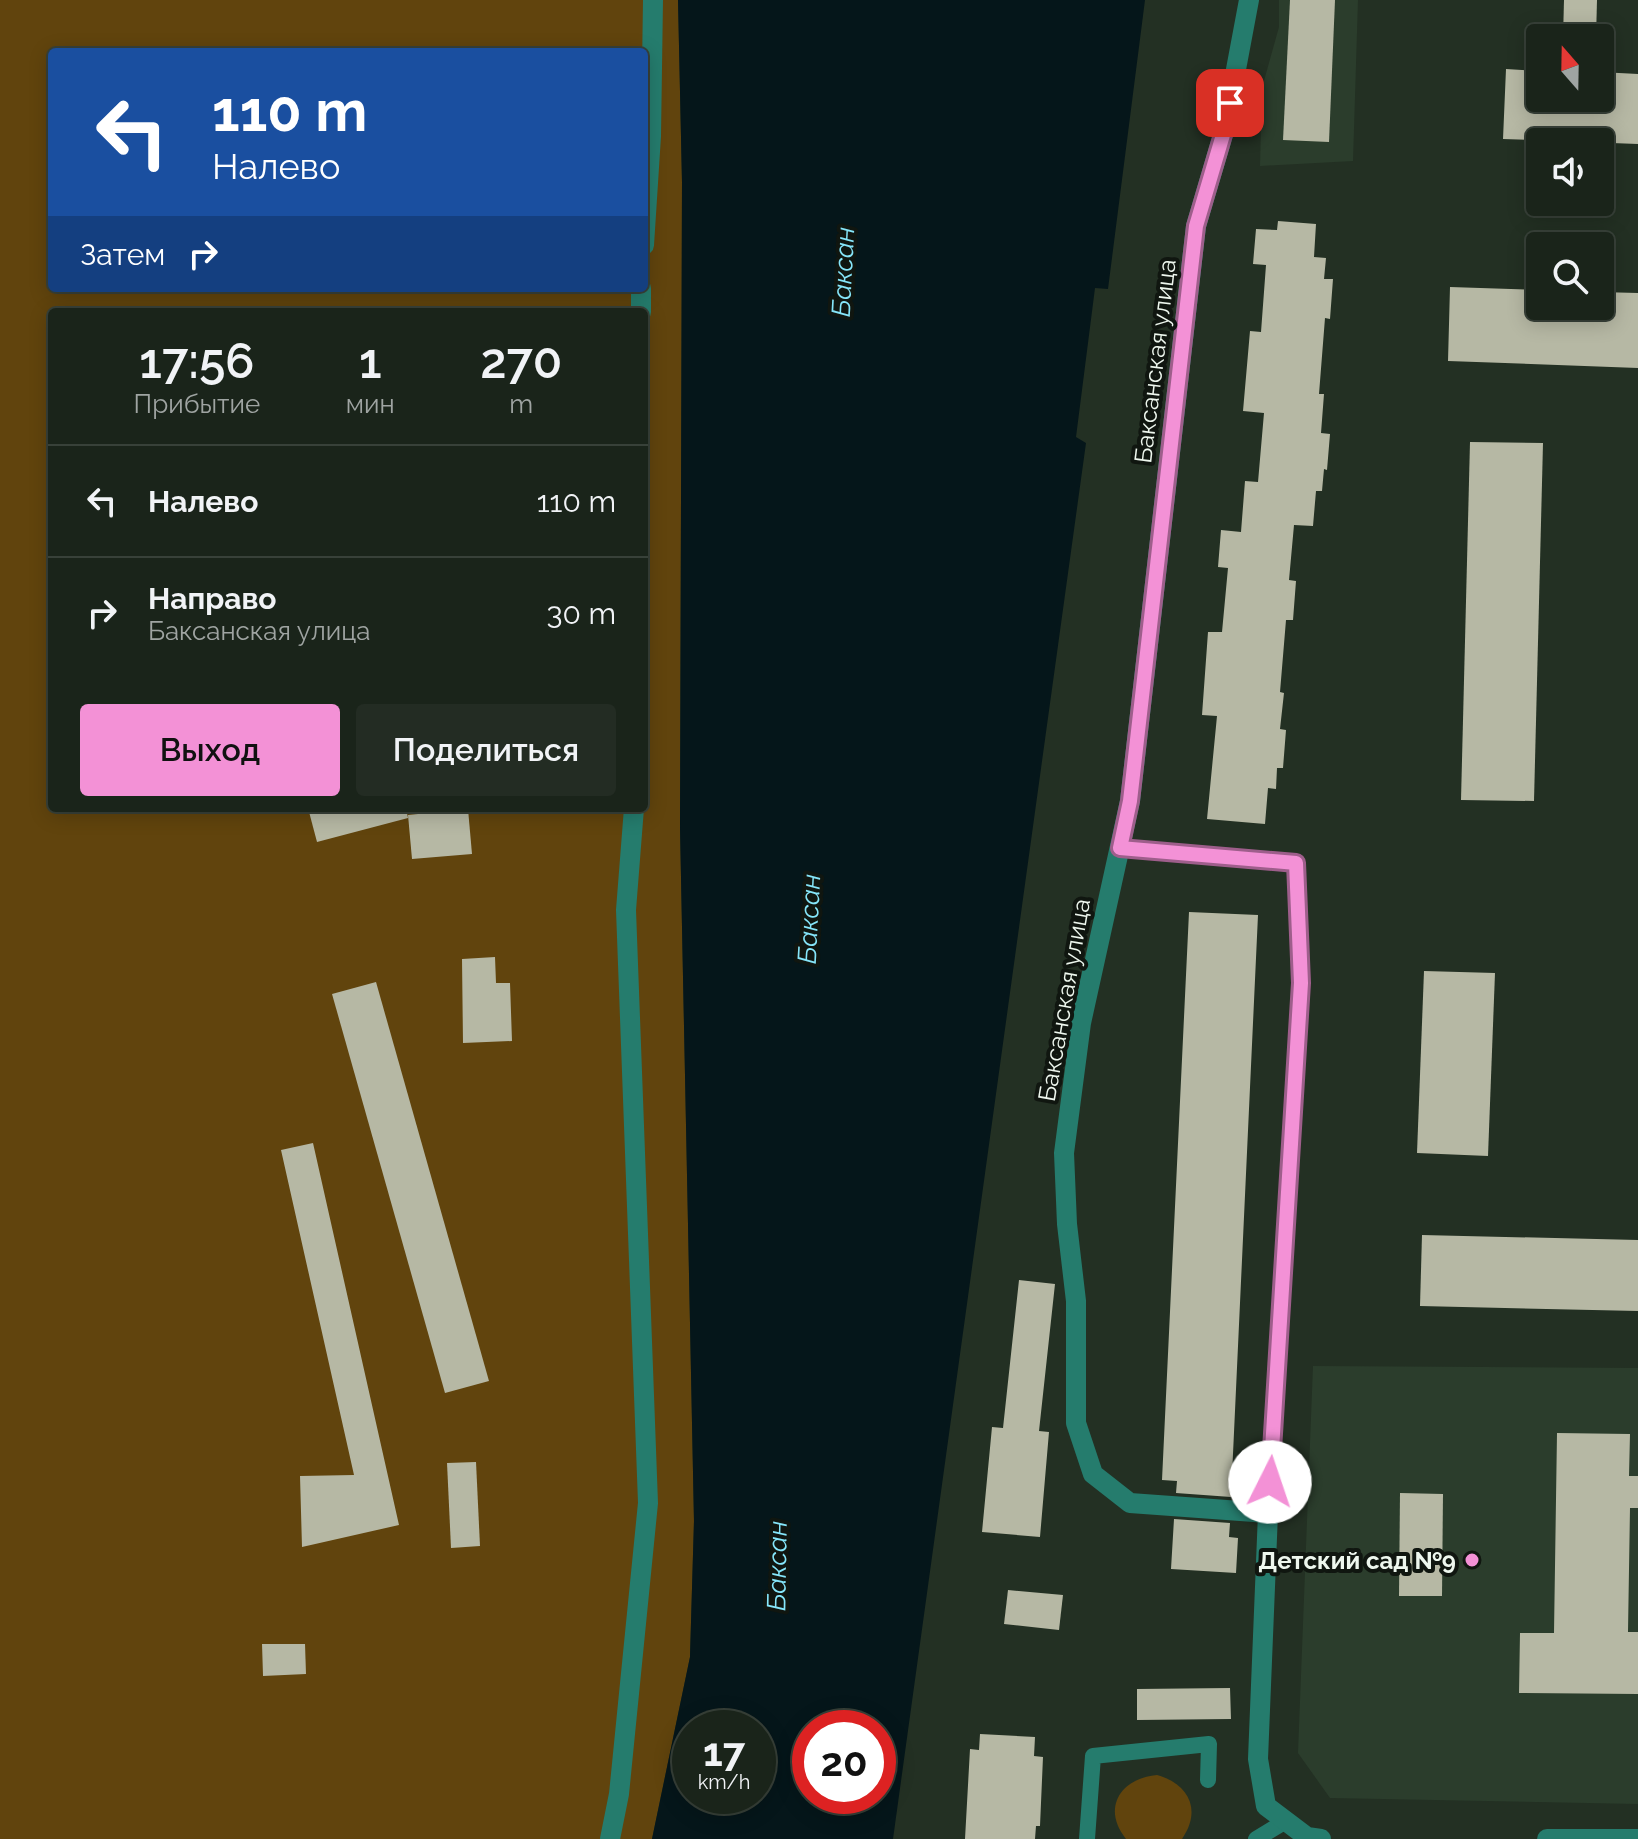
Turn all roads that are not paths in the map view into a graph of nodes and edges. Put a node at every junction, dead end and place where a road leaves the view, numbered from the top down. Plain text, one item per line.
1 (653, 0) edge
2 (1249, 0) edge
3 (648, 183) edge
4 (634, 812) edge
5 (1120, 848) junction
6 (1268, 1513) junction
7 (1208, 1780) dead end
8 (1286, 1821) junction
9 (610, 1839) edge
10 (1087, 1839) edge
11 (1256, 1839) edge
12 (1321, 1839) edge
13 (1547, 1839) edge
14 (1638, 1839) edge

1 - 3 street
2 - 5 street, Баксанская улица
4 - 9 street
5 - 6 street, Баксанская улица
5 - 6 lane
6 - 8 street
7 - 10 lane
8 - 11 lane
8 - 12 street
13 - 14 street

